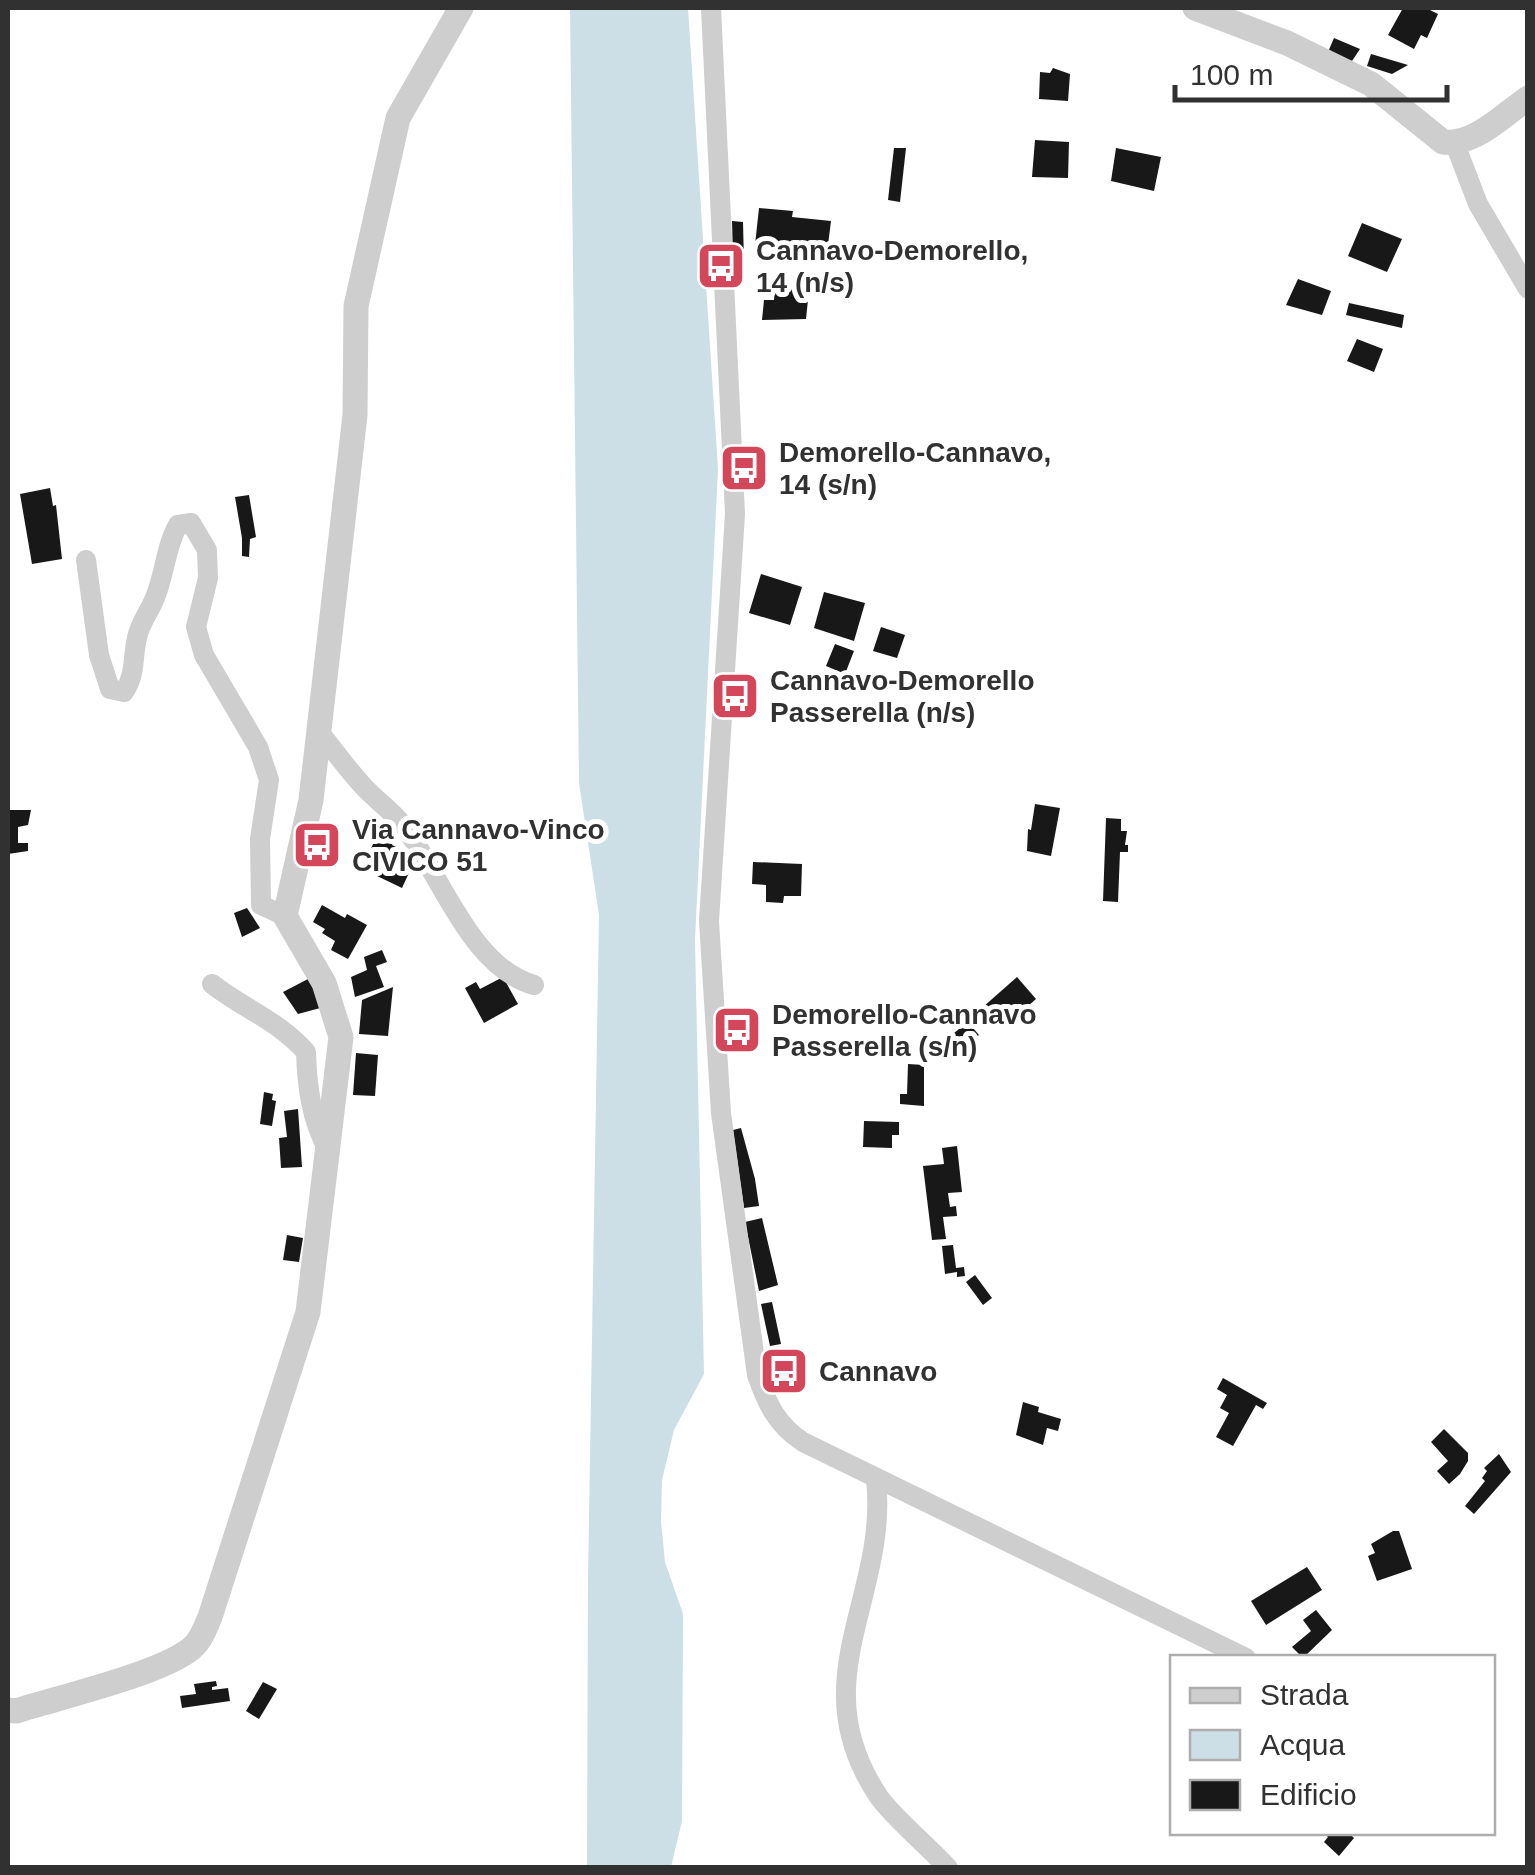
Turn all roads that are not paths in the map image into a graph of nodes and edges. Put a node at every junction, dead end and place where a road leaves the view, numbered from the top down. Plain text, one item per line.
1 (461, 8) edge
2 (711, 8) edge
3 (1195, 8) edge
4 (1528, 98) edge
5 (1455, 144) junction
6 (1528, 289) edge
7 (86, 560) dead end
8 (319, 732) junction
9 (285, 916) junction
10 (212, 984) dead end
11 (534, 985) dead end
12 (328, 1150) junction
13 (876, 1480) junction
14 (1241, 1655) edge
15 (8, 1710) edge
16 (948, 1868) edge

1 - 8 street
2 - 13 street
3 - 5 street
4 - 5 street
5 - 6 street
7 - 9 street
8 - 9 street
8 - 11 street
9 - 12 street
10 - 12 street
12 - 15 street
13 - 14 street
13 - 16 street

